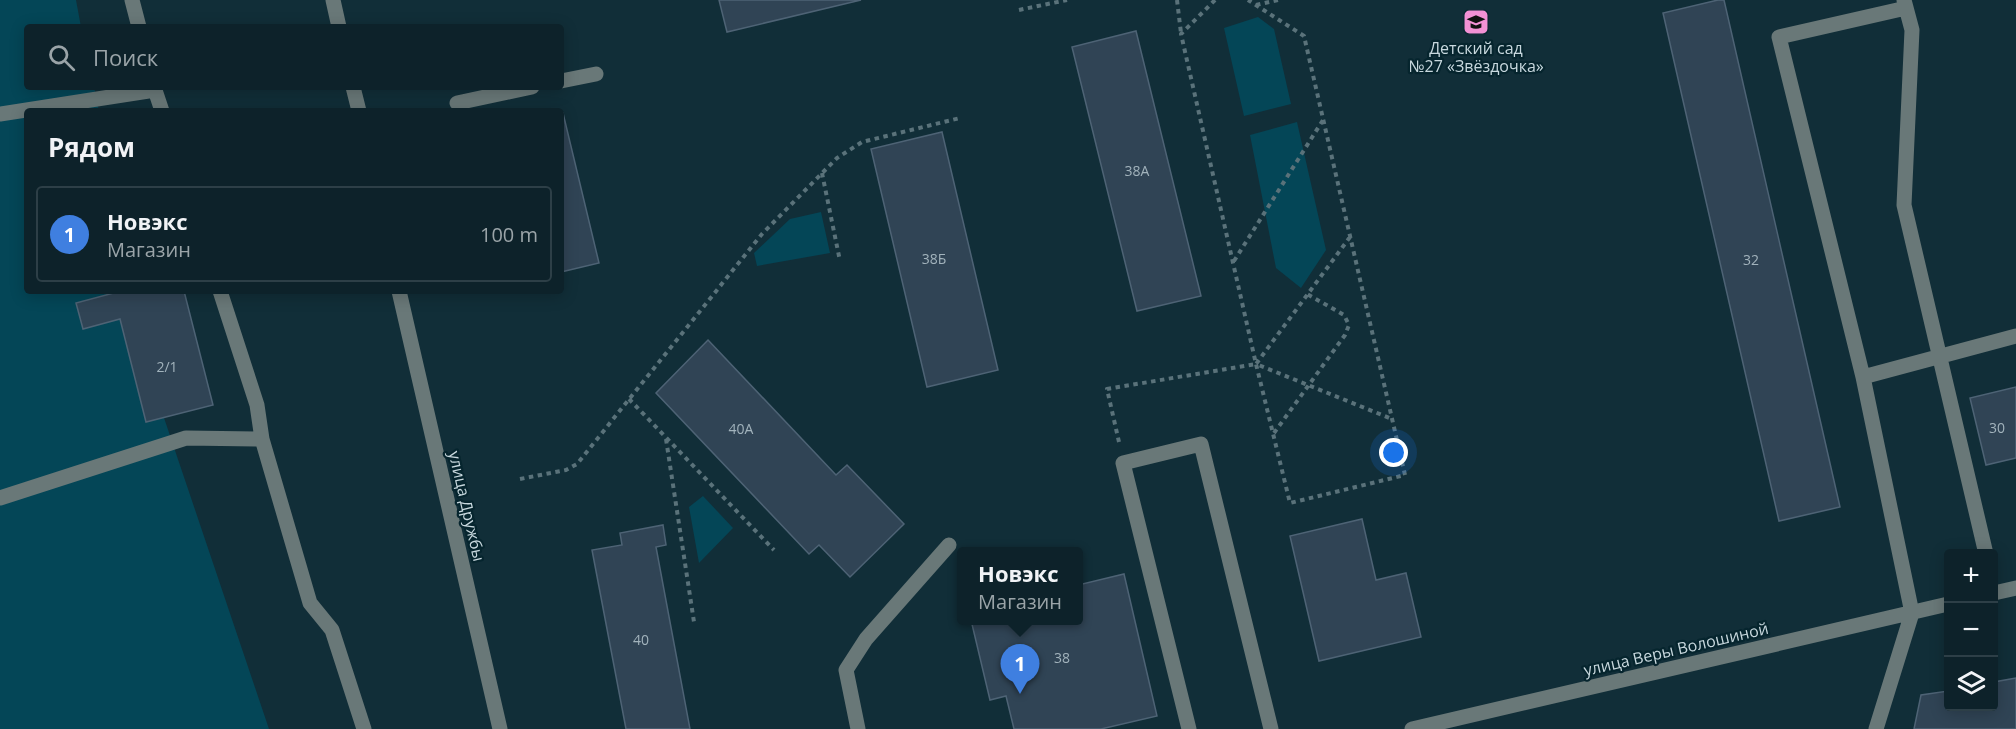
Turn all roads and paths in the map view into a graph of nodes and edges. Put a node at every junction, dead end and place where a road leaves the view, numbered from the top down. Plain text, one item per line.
1 (132, 0) edge
2 (333, 0) edge
3 (1067, 0) edge
4 (1177, 0) edge
5 (1215, 0) edge
6 (1248, 0) edge
7 (1278, 0) edge
8 (1905, 4) edge
9 (1256, 5) junction
10 (1019, 10) dead end
11 (138, 24) edge
12 (338, 24) edge
13 (1181, 34) junction
14 (596, 74) dead end
15 (564, 80) edge
16 (149, 90) edge
17 (155, 90) edge
18 (354, 90) edge
19 (518, 90) edge
20 (457, 103) dead end
21 (37, 108) edge
22 (161, 108) edge
23 (357, 108) edge
24 (24, 110) edge
25 (0, 114) edge
26 (960, 118) dead end
27 (1323, 119) junction
28 (822, 173) junction
29 (1350, 236) junction
30 (840, 261) dead end
31 (1233, 262) junction
32 (221, 294) edge
33 (400, 294) edge
34 (1307, 294) junction
35 (2016, 336) edge
36 (1940, 356) junction
37 (1256, 364) junction
38 (1863, 377) junction
39 (1309, 385) junction
40 (629, 399) junction
41 (1392, 419) junction
42 (1273, 434) junction
43 (666, 438) junction
44 (262, 439) junction
45 (1123, 464) junction
46 (520, 479) dead end
47 (0, 498) edge
48 (949, 545) dead end
49 (1985, 549) edge
50 (774, 550) dead end
51 (2016, 588) edge
52 (1998, 590) edge
53 (1944, 605) edge
54 (1912, 613) junction
55 (694, 622) dead end
56 (364, 729) edge
57 (500, 729) edge
58 (858, 729) edge
59 (1189, 729) edge
60 (1271, 729) edge
61 (1412, 729) edge
62 (1876, 729) edge

1 - 11 street
2 - 12 street
3 - 10 path
4 - 13 path
5 - 13 path
6 - 9 path
7 - 9 path
8 - 36 street
8 - 38 street
9 - 27 path
13 - 31 path
14 - 15 street
16 - 21 street
17 - 22 street
18 - 23 street
19 - 20 street
24 - 25 street
26 - 28 path
27 - 29 path
27 - 31 path
28 - 30 path
28 - 40 path
29 - 34 path
29 - 41 path
31 - 37 path
32 - 44 street
33 - 57 street, улица Дружбы
34 - 37 path
34 - 39 path
35 - 36 street
36 - 38 street
36 - 49 street
37 - 39 path
37 - 42 path
37 - 45 path
38 - 54 street
39 - 41 path
39 - 42 path
40 - 43 path
40 - 46 path
41 - 42 path
43 - 50 path
43 - 55 path
44 - 47 street
44 - 56 street
45 - 59 street
45 - 60 street
48 - 58 street
51 - 52 street
53 - 54 street, улица Веры Волошиной
54 - 61 street, улица Веры Волошиной
54 - 62 street

